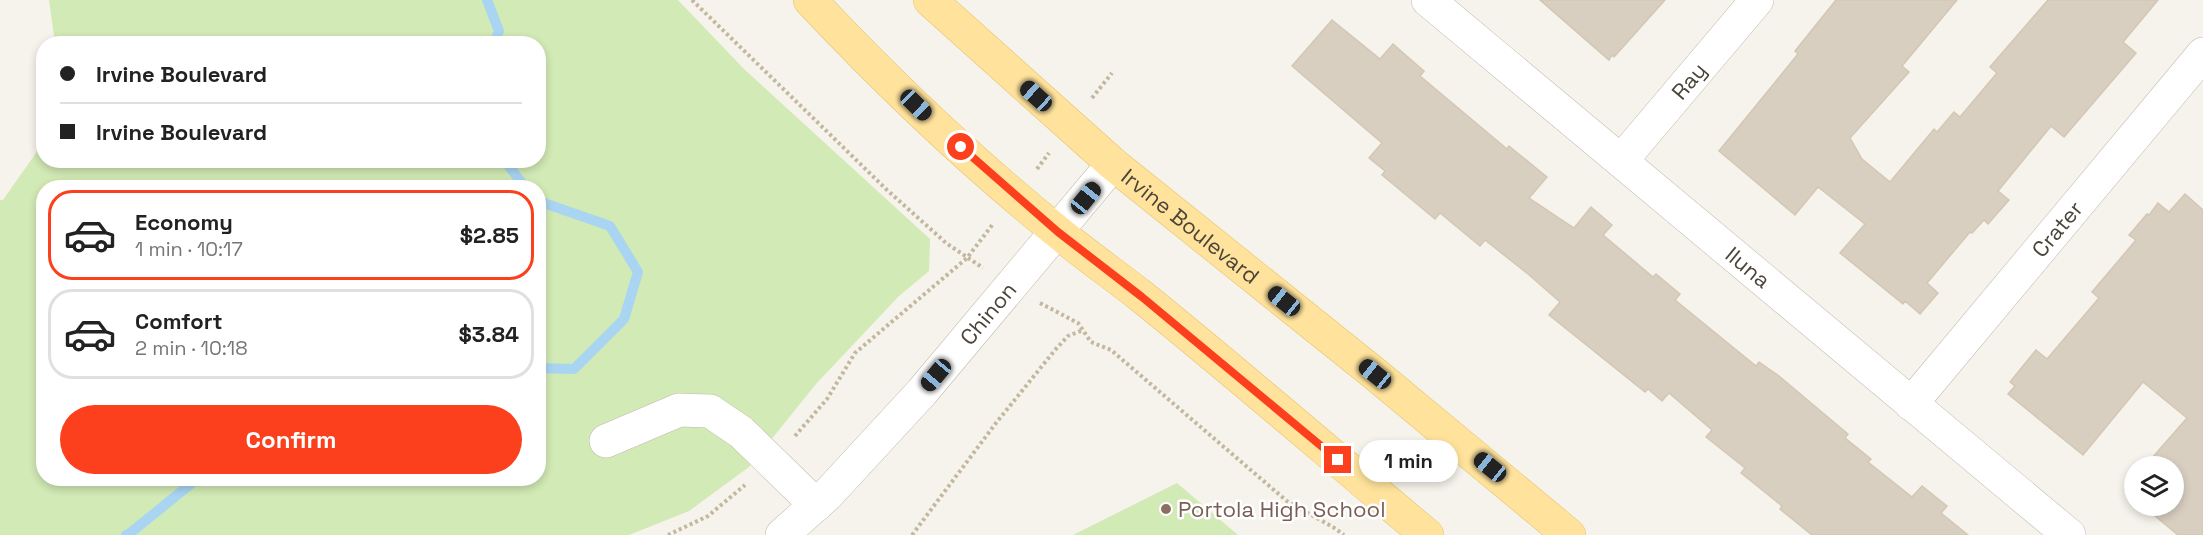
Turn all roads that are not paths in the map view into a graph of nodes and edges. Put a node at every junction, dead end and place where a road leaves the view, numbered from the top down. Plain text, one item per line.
1 (810, 0) edge
2 (930, 0) edge
3 (1428, 0) edge
4 (1757, 0) edge
5 (2203, 54) edge
6 (1621, 161) junction
7 (1113, 164) junction
8 (1058, 232) junction
9 (1911, 404) junction
10 (606, 441) dead end
11 (816, 505) junction
12 (782, 535) edge
13 (1427, 535) edge
14 (1569, 535) edge
15 (2069, 535) edge

1 - 8 main road
2 - 7 main road, Irvine Boulevard
3 - 6 street, Iluna
4 - 6 street, Ray
5 - 9 street, Crater
6 - 9 street, Iluna
7 - 8 street, Chinon
7 - 14 main road, Irvine Boulevard
8 - 11 street, Chinon
8 - 13 main road
9 - 15 street, Iluna
10 - 11 street
11 - 12 street, Chinon

